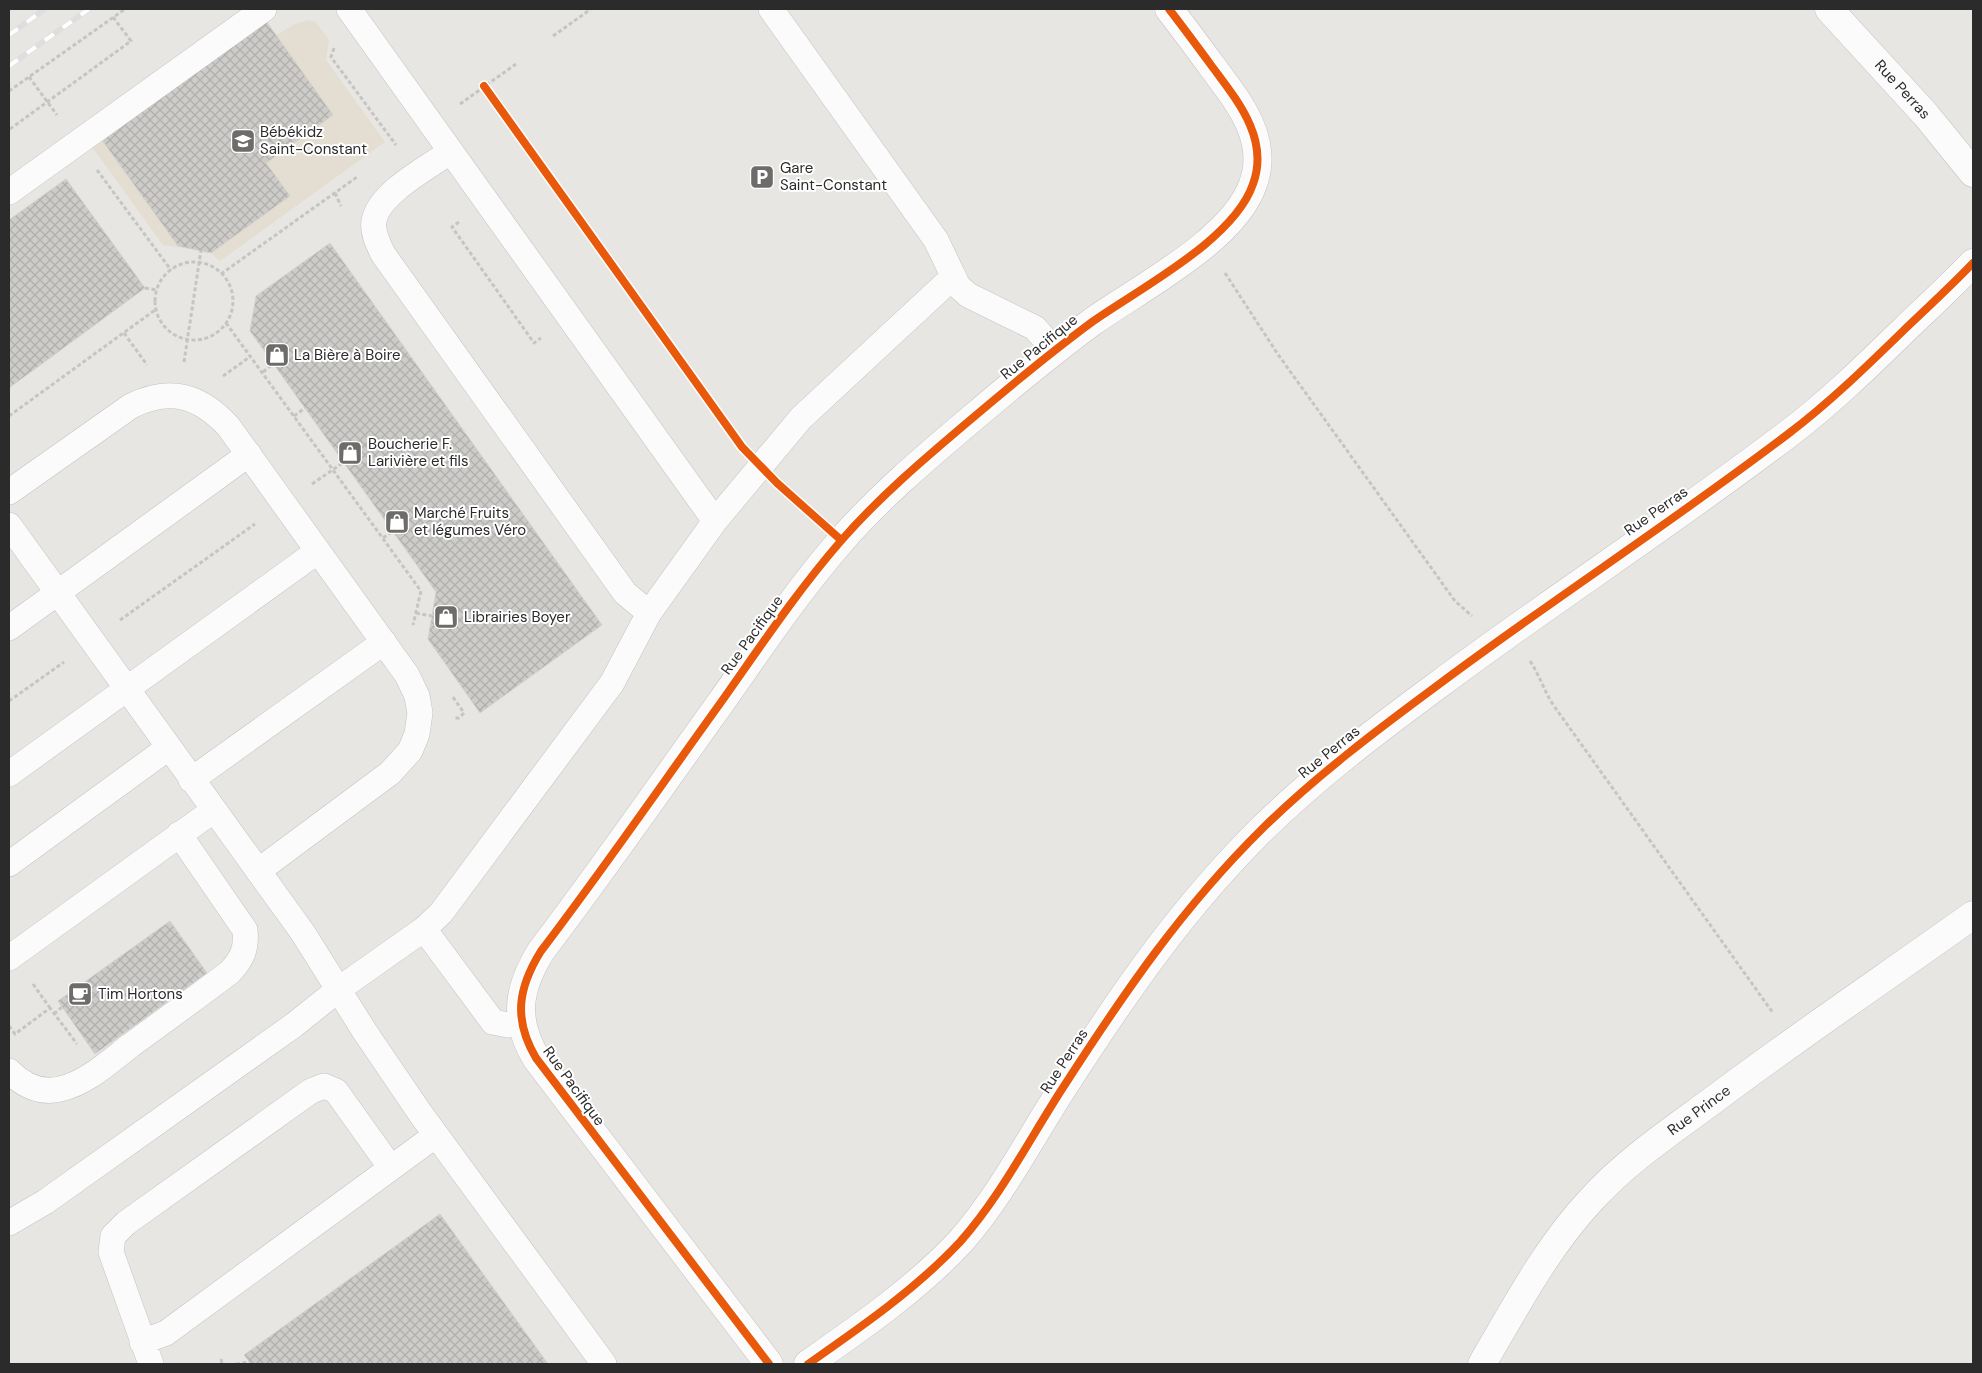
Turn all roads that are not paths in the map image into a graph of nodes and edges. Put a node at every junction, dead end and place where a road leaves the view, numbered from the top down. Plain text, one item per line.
1 (264, 9) edge
2 (350, 9) edge
3 (772, 9) edge
4 (1169, 9) edge
5 (1829, 9) edge
6 (450, 152) junction
7 (1973, 173) edge
8 (9, 192) edge
9 (1973, 263) edge
10 (953, 277) junction
11 (1055, 351) junction
12 (249, 454) junction
13 (9, 492) edge
14 (715, 521) junction
15 (9, 525) edge
16 (318, 551) junction
17 (58, 593) junction
18 (649, 613) junction
19 (9, 628) edge
20 (384, 642) junction
21 (126, 690) junction
22 (168, 748) junction
23 (9, 774) edge
24 (191, 780) junction
25 (214, 810) junction
26 (179, 834) junction
27 (9, 864) edge
28 (258, 871) junction
29 (1973, 915) edge
30 (424, 929) junction
31 (9, 958) edge
32 (339, 989) junction
33 (521, 1022) junction
34 (9, 1071) edge
35 (436, 1135) junction
36 (391, 1168) junction
37 (9, 1223) edge
38 (146, 1353) edge
39 (604, 1364) edge
40 (769, 1364) edge
41 (808, 1364) edge
42 (1482, 1364) edge

1 - 8 lane
2 - 6 lane
3 - 10 lane
4 - 11 street, Rue Pacifique
5 - 7 street, Rue Perras
6 - 14 lane
6 - 18 lane
9 - 41 street, Rue Perras
10 - 11 lane
10 - 14 lane
11 - 33 street, Rue Pacifique
12 - 13 lane
12 - 16 lane
12 - 17 lane
14 - 18 lane
15 - 17 lane
16 - 20 lane
16 - 21 lane
17 - 19 lane
17 - 21 lane
18 - 30 lane
20 - 24 lane
20 - 28 lane
21 - 22 lane
21 - 23 lane
22 - 24 lane
22 - 27 lane
24 - 25 lane
25 - 26 lane
25 - 28 lane
26 - 31 lane
26 - 34 lane
28 - 32 lane
29 - 42 street, Rue Prince
30 - 32 lane
30 - 33 lane
32 - 35 lane
32 - 37 lane
33 - 40 street, Rue Pacifique
35 - 36 lane
35 - 39 lane
36 - 38 lane
36 - 38 lane

